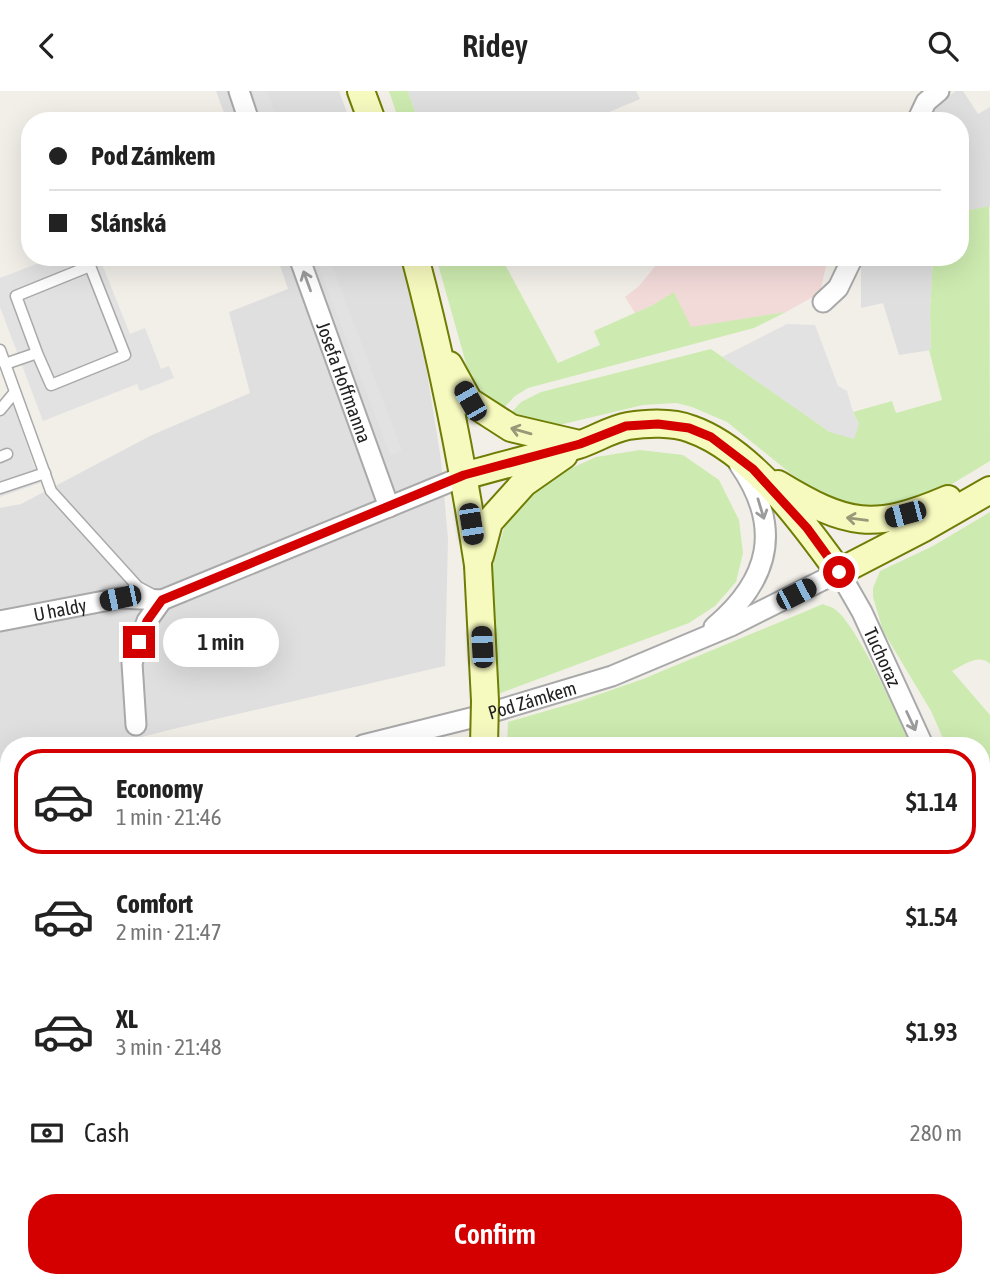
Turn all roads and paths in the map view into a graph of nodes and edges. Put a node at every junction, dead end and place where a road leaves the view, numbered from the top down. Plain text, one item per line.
1 (239, 91) edge
2 (361, 91) edge
3 (939, 91) edge
4 (246, 112) edge
5 (369, 112) edge
6 (921, 112) edge
7 (302, 266) edge
8 (417, 266) edge
9 (849, 266) edge
10 (822, 302) dead end
11 (437, 345) junction
12 (0, 350) edge
13 (37, 353) junction
14 (5, 364) junction
15 (15, 392) junction
16 (0, 410) edge
17 (580, 444) junction
18 (728, 449) junction
19 (753, 469) junction
20 (45, 473) junction
21 (464, 475) junction
22 (990, 478) edge
23 (0, 488) edge
24 (990, 490) edge
25 (389, 507) junction
26 (478, 565) junction
27 (839, 572) junction
28 (162, 600) junction
29 (0, 621) edge
30 (696, 642) junction
31 (135, 725) dead end
32 (393, 737) edge
33 (484, 737) edge
34 (919, 737) edge

1 - 4 street
2 - 5 main road
3 - 6 street
25 -> 7 street, Josefa Hoffmanna
8 - 11 main road
9 - 10 street
17 -> 11 main road
11 - 21 main road
12 - 14 lane
13 - 13 lane
13 - 14 lane
14 - 15 lane
15 - 16 lane
15 - 20 lane
17 - 18 main road, Pod Zámkem
17 - 21 main road, Pod Zámkem
17 - 26 main road
18 - 19 main road, Pod Zámkem
18 -> 30 street, Pod Zámkem
22 -> 19 main road
19 - 27 main road, Pod Zámkem
20 - 23 lane
20 - 28 lane
21 - 25 street
21 - 26 main road
24 - 27 main road, Pod Zámkem
25 - 28 street
26 - 33 main road, bridge
27 - 30 street, Pod Zámkem
27 -> 34 street, Tuchoraz
28 - 29 street, U haldy
28 - 31 street
30 - 32 street, Pod Zámkem

